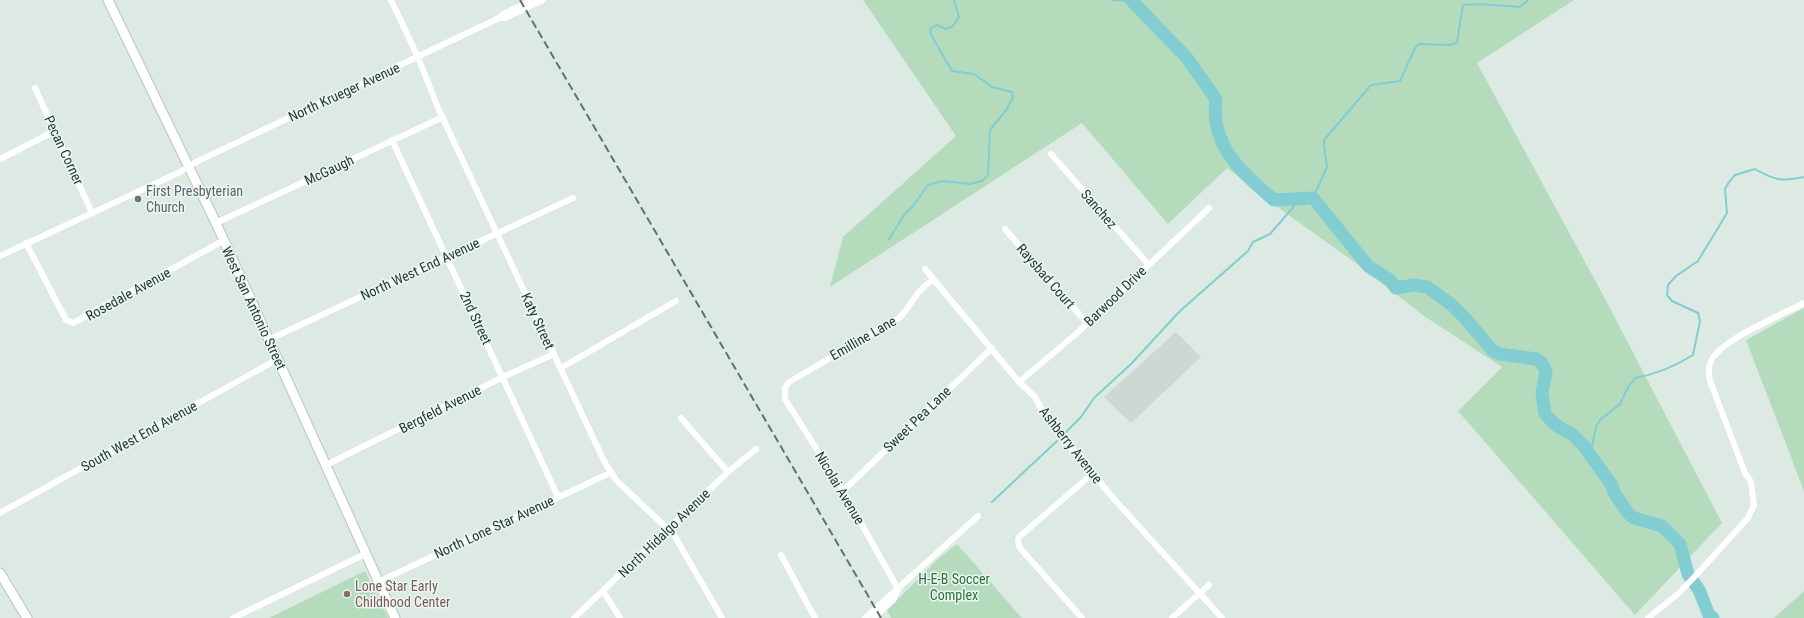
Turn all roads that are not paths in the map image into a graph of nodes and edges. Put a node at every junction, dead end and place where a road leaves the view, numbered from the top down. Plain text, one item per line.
1 (108, 0) edge
2 (391, 0) edge
3 (533, 0) edge
4 (543, 0) edge
5 (499, 18) junction
6 (418, 57) junction
7 (35, 88) dead end
8 (443, 116) junction
9 (55, 131) junction
10 (392, 140) junction
11 (1051, 154) dead end
12 (0, 159) edge
13 (189, 166) junction
14 (573, 198) dead end
15 (1209, 208) dead end
16 (92, 213) junction
17 (216, 223) junction
18 (1005, 229) dead end
19 (498, 233) junction
20 (223, 241) junction
21 (26, 243) junction
22 (1, 253) edge
23 (447, 257) junction
24 (1148, 264) junction
25 (925, 269) dead end
26 (933, 280) junction
27 (676, 301) dead end
28 (1804, 303) edge
29 (1087, 323) junction
30 (268, 340) junction
31 (992, 348) junction
32 (554, 354) junction
33 (278, 360) junction
34 (561, 368) junction
35 (503, 377) junction
36 (1019, 382) junction
37 (785, 388) joint
38 (682, 418) dead end
39 (756, 449) dead end
40 (326, 465) junction
41 (610, 472) junction
42 (728, 472) junction
43 (1092, 474) junction
44 (843, 491) junction
45 (558, 497) junction
46 (0, 514) edge
47 (978, 516) dead end
48 (668, 529) junction
49 (366, 554) junction
50 (781, 555) dead end
51 (0, 573) edge
52 (378, 582) junction
53 (1209, 585) dead end
54 (898, 589) junction
55 (603, 591) junction
56 (1199, 592) junction
57 (247, 612) junction
58 (27, 618) edge
59 (234, 618) edge
60 (250, 618) edge
61 (395, 618) edge
62 (574, 618) edge
63 (620, 618) edge
64 (722, 618) edge
65 (815, 618) edge
66 (865, 618) edge
67 (874, 618) edge
68 (1082, 618) edge
69 (1172, 618) edge
70 (1222, 618) edge
71 (1648, 618) edge

1 - 13 street, West San Antonio Street
2 - 6 street, Katy Street
3 - 5 street, North Krueger Avenue
4 - 5 street, North Krueger Avenue
5 - 6 street, North Krueger Avenue
6 - 8 street, Katy Street
6 - 13 street, North Krueger Avenue
7 - 9 street, Pecan Corner
8 - 10 street, McGaugh
8 - 19 street, Katy Street
9 - 12 street
9 - 16 street, Pecan Corner
10 - 17 street, McGaugh
10 - 23 street, 2nd Street
11 - 24 street, Sanchez
13 - 16 street, North Krueger Avenue
13 - 17 street, West San Antonio Street
14 - 19 street, North West End Avenue
15 - 24 street, Barwood Drive
16 - 21 street, North Krueger Avenue
17 - 20 street, West San Antonio Street
18 - 29 street, Raysbad Court
19 - 23 street, North West End Avenue
19 - 32 street, Katy Street
20 - 21 street, Rosedale Avenue
20 - 30 street, West San Antonio Street
21 - 22 street, North Krueger Avenue
23 - 30 street, North West End Avenue
23 - 35 street, 2nd Street
24 - 29 street, Barwood Drive
25 - 26 street, Ashberry Avenue
26 - 31 street, Ashberry Avenue
26 - 37 street, Emilline Lane
27 - 34 street
28 - 71 street
29 - 36 street, Barwood Drive
30 - 33 street, West San Antonio Street
31 - 36 street, Ashberry Avenue
31 - 44 street, Sweet Pea Lane
32 - 34 street, Katy Street
32 - 35 street, Bergfeld Avenue
33 - 40 street, West San Antonio Street
33 - 46 street, South West End Avenue
34 - 41 street, Katy Street
35 - 40 street, Bergfeld Avenue
35 - 45 street, 2nd Street
36 - 43 street, Ashberry Avenue
37 - 44 street, Nicolai Avenue
38 - 42 street
39 - 42 street, North Hidalgo Avenue
40 - 49 street, West San Antonio Street
41 - 45 street, North Lone Star Avenue
41 - 48 street, Katy Street
42 - 48 street, North Hidalgo Avenue
43 - 56 street, Ashberry Avenue
43 - 68 street
44 - 54 street, Nicolai Avenue
45 - 52 street, North Lone Star Avenue
47 - 54 street
48 - 55 street, North Hidalgo Avenue
48 - 64 street, Katy Street
49 - 52 street, West San Antonio Street
49 - 57 street
50 - 65 street
51 - 58 street
52 - 61 street, West San Antonio Street
53 - 56 street
54 - 66 street
54 - 67 street
55 - 62 street, North Hidalgo Avenue
55 - 63 street
56 - 69 street
56 - 70 street, Ashberry Avenue
57 - 59 street
57 - 60 street

